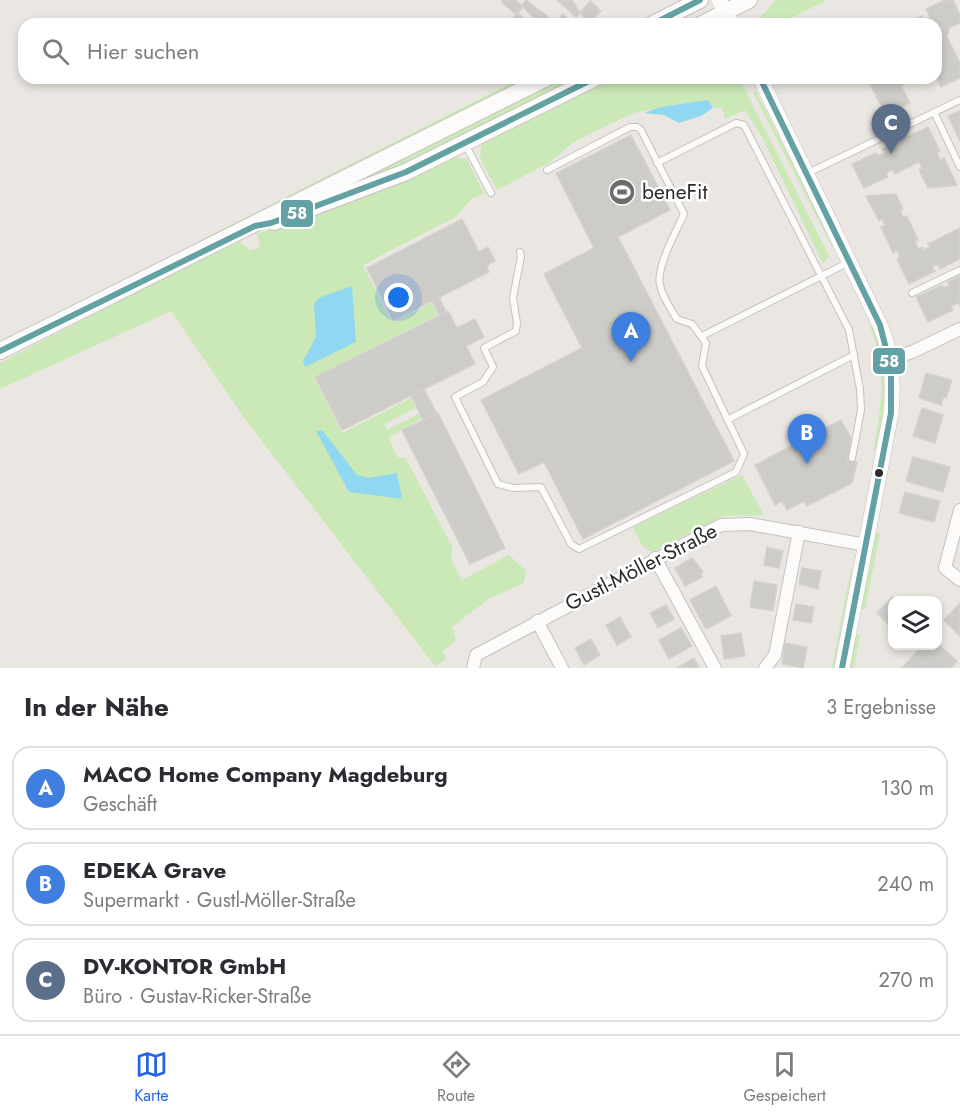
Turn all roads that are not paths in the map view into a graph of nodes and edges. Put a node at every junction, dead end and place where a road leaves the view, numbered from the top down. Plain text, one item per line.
1 (700, 0) edge
2 (749, 0) edge
3 (726, 12) edge
4 (665, 18) edge
5 (534, 84) edge
6 (583, 84) edge
7 (763, 84) edge
8 (960, 100) edge
9 (934, 112) junction
10 (465, 143) junction
11 (657, 163) junction
12 (960, 167) edge
13 (547, 170) dead end
14 (807, 173) junction
15 (491, 193) dead end
16 (255, 226) junction
17 (519, 252) dead end
18 (849, 262) junction
19 (960, 270) edge
20 (821, 276) junction
21 (912, 293) dead end
22 (959, 334) edge
23 (702, 336) junction
24 (0, 351) edge
25 (854, 355) junction
26 (890, 359) junction
27 (727, 420) junction
28 (852, 458) dead end
29 (960, 510) edge
30 (799, 532) junction
31 (866, 545) junction
32 (655, 558) junction
33 (960, 580) edge
34 (537, 621) junction
35 (473, 668) edge
36 (562, 668) edge
37 (715, 668) edge
38 (765, 668) edge
39 (842, 668) edge

1 - 4 main road
2 - 3 main road
5 - 16 main road
6 - 10 main road
7 - 14 street
8 - 9 lane
9 - 12 lane
9 - 14 lane
10 - 15 lane
10 - 16 main road
11 - 13 lane
11 - 20 lane
11 - 23 lane
14 - 18 street
16 - 24 main road
17 - 27 lane
18 - 20 lane
18 - 26 street
19 - 21 lane
20 - 23 lane
20 - 25 lane
22 - 26 street
23 - 27 lane
25 - 27 lane
25 - 28 lane
26 - 31 street
29 - 33 street
30 - 31 street, Gustl-Möller-Straße
30 - 32 street, Gustl-Möller-Straße
30 - 38 street
31 - 39 street
32 - 34 street, Gustl-Möller-Straße
32 - 37 street
34 - 35 street, Gustl-Möller-Straße
34 - 36 street

